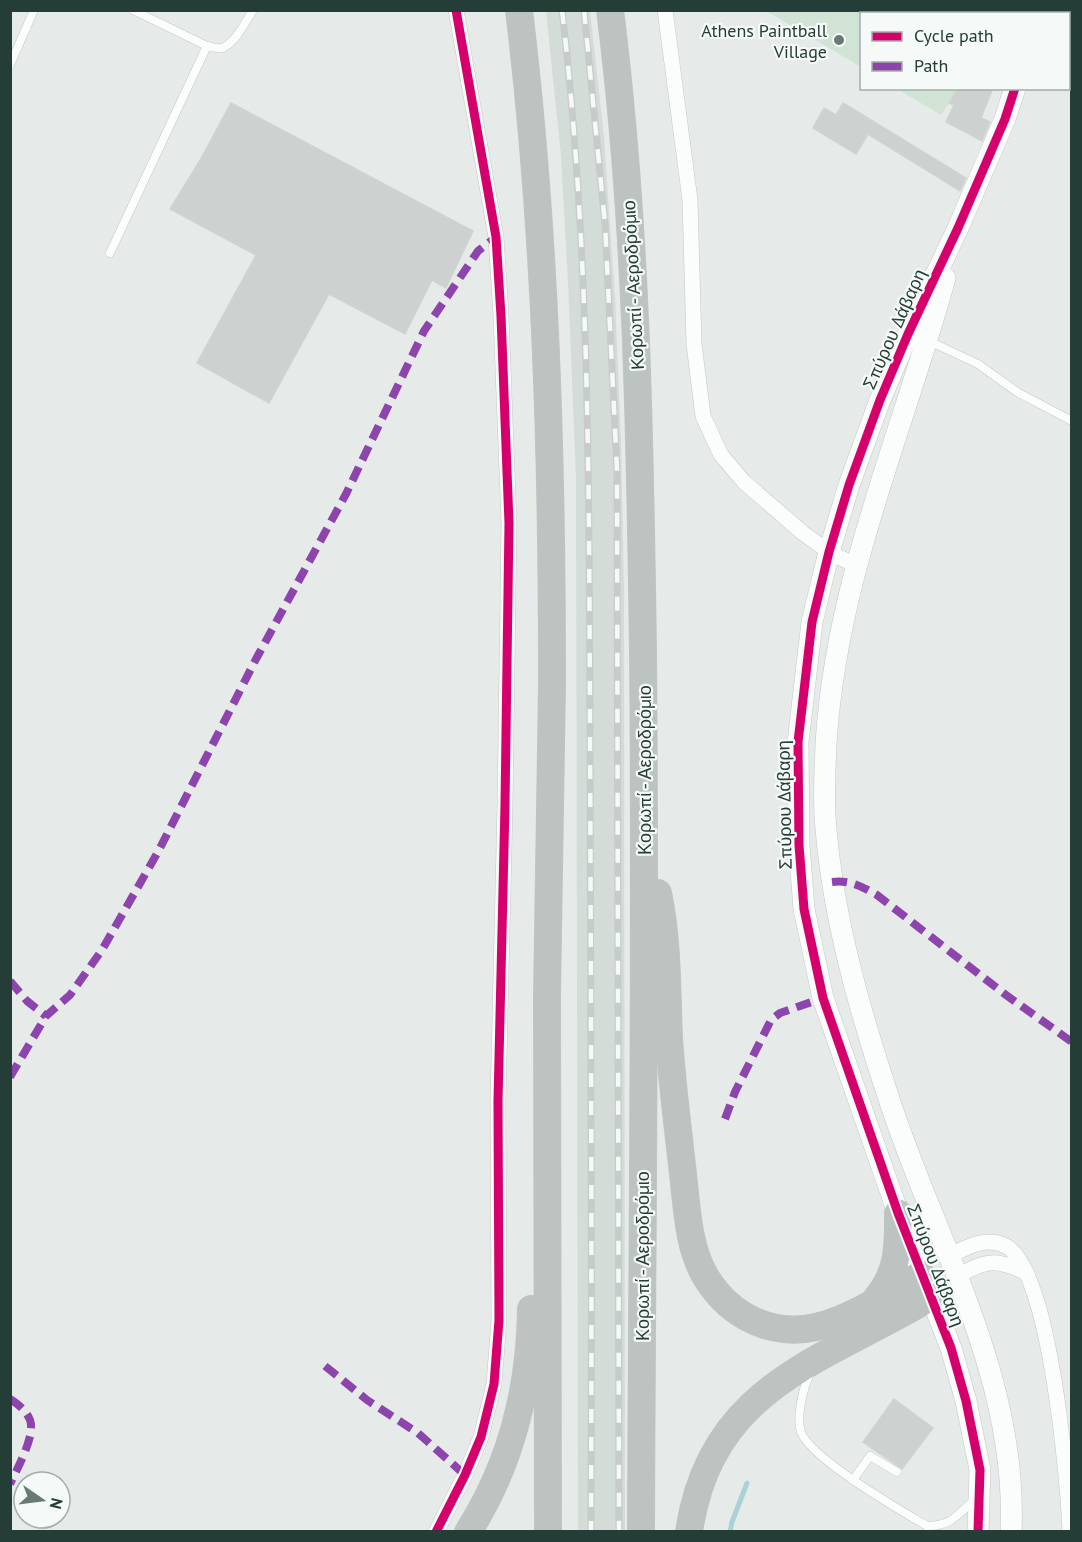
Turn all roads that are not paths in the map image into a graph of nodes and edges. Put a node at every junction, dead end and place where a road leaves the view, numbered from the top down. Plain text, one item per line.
1 (34, 10) edge
2 (133, 10) edge
3 (253, 10) edge
4 (456, 10) edge
5 (519, 10) edge
6 (610, 10) edge
7 (664, 10) edge
8 (207, 46) junction
9 (10, 65) edge
10 (1014, 90) edge
11 (110, 253) dead end
12 (917, 337) junction
13 (1071, 421) edge
14 (829, 552) junction
15 (855, 565) junction
16 (645, 833) junction
17 (547, 999) junction
18 (898, 1213) junction
19 (950, 1256) junction
20 (1027, 1273) junction
21 (958, 1276) junction
22 (926, 1286) junction
23 (874, 1301) junction
24 (820, 1356) junction
25 (980, 1470) junction
26 (897, 1472) dead end
27 (853, 1480) junction
28 (436, 1532) edge
29 (468, 1532) edge
30 (548, 1532) edge
31 (641, 1532) edge
32 (689, 1532) edge
33 (978, 1532) edge
34 (1011, 1532) edge
35 (1070, 1532) edge

1 - 9 lane
2 - 8 lane
3 - 8 lane
4 - 28 street
5 - 17 highway
6 - 16 highway, Κορωπί - Αεροδρόμιο
7 - 14 street
8 - 11 lane
10 - 12 street, Σπύρου Δάβαρη
12 - 13 lane
12 - 14 street, Σπύρου Δάβαρη
12 - 15 street, Σπύρου Δάβαρη
14 - 15 street
14 - 18 street, Σπύρου Δάβαρη
15 - 19 street, Σπύρου Δάβαρη
16 - 23 highway
16 - 31 highway, Κορωπί - Αεροδρόμιο
17 - 29 highway
17 - 30 highway
18 - 22 street, Σπύρου Δάβαρη
18 - 23 highway
19 - 20 street
19 - 21 street, Σπύρου Δάβαρη
19 - 22 street
20 - 21 street
20 - 35 street
21 - 22 street
21 - 34 street, Σπύρου Δάβαρη
22 - 23 highway
22 - 24 highway
22 - 25 street, Σπύρου Δάβαρη
24 - 27 lane
24 - 32 highway
25 - 27 lane
25 - 33 street, Σπύρου Δάβαρη
26 - 27 lane

